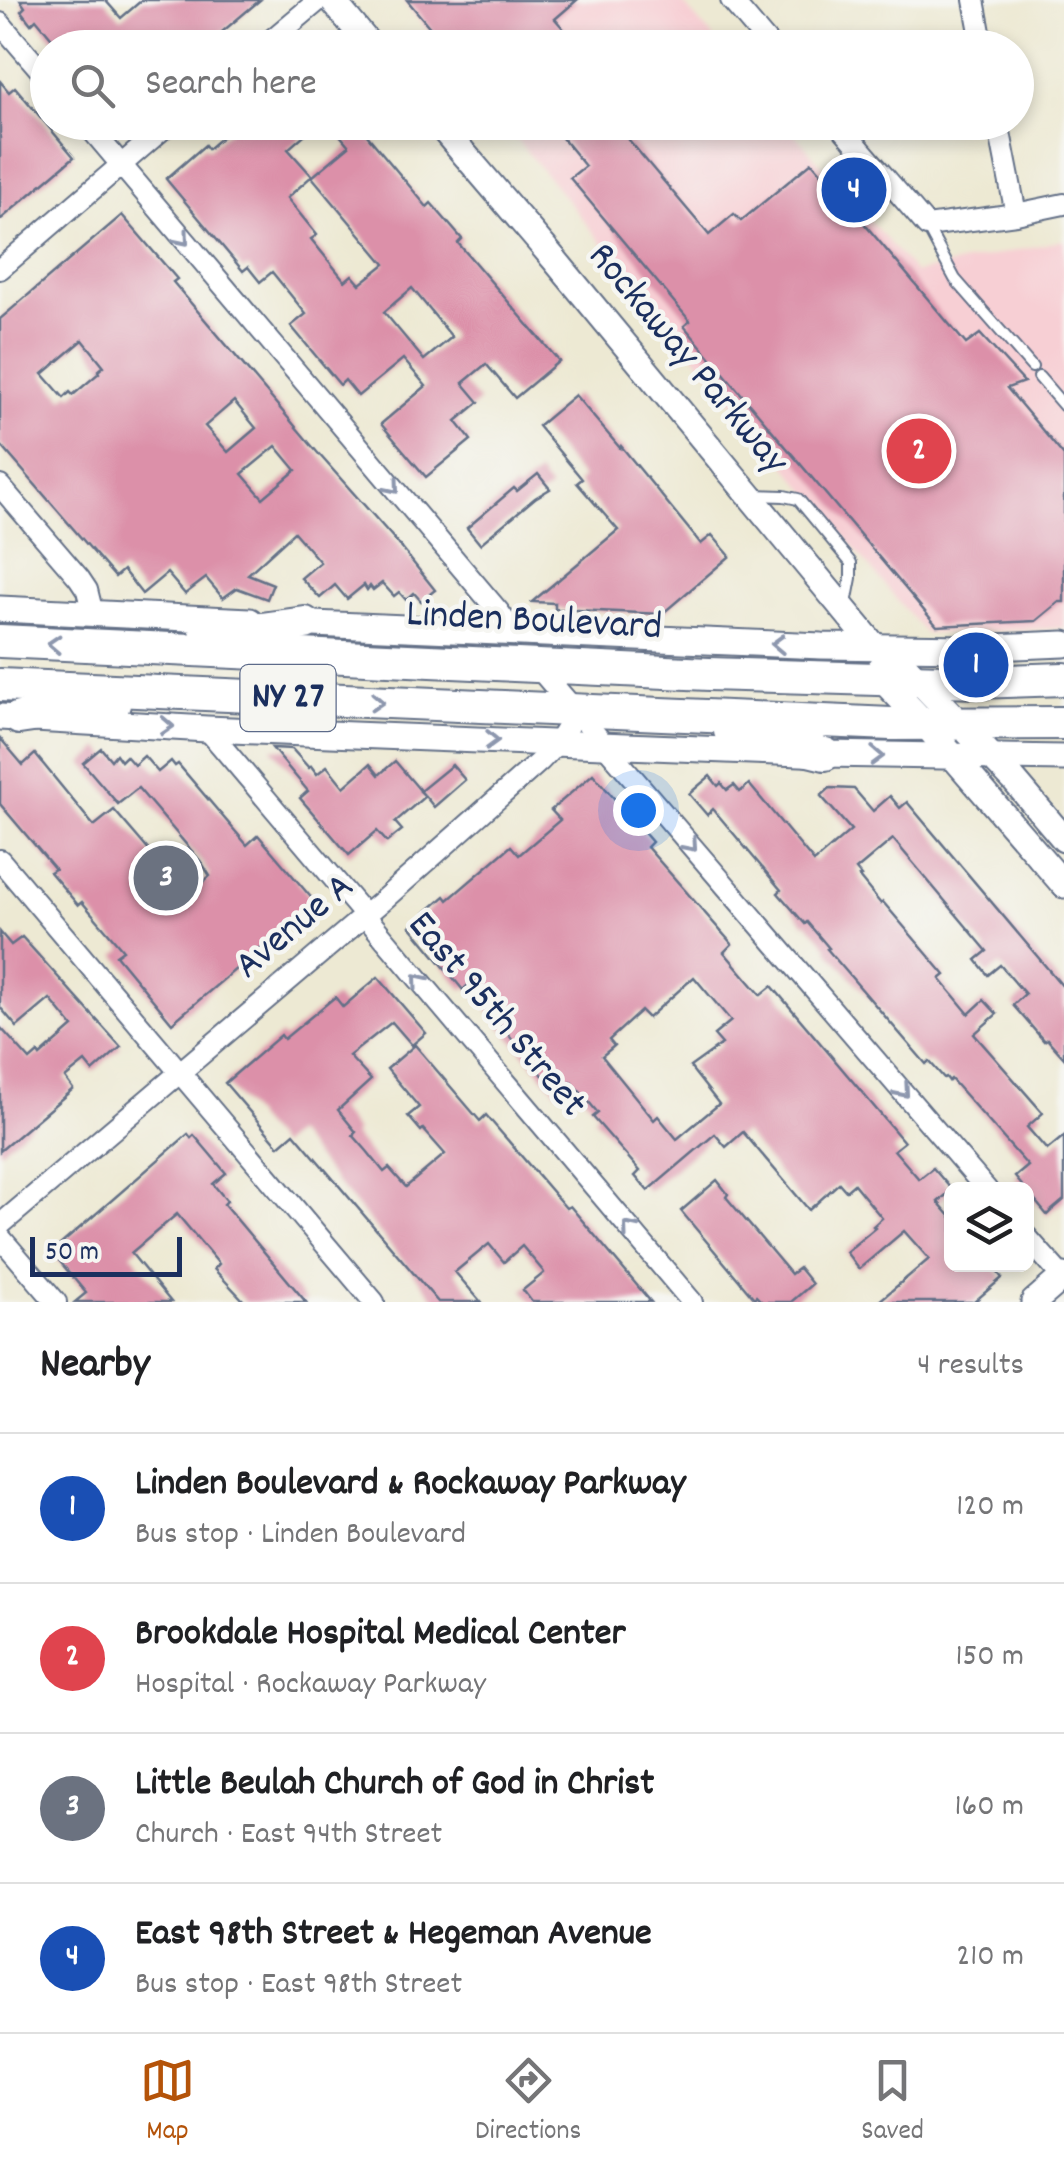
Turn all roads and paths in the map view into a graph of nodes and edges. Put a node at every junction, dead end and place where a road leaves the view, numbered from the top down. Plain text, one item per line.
1 (319, 0) edge
2 (332, 0) edge
3 (731, 0) edge
4 (974, 0) edge
5 (0, 23) edge
6 (283, 30) edge
7 (357, 30) edge
8 (757, 30) edge
9 (980, 30) edge
10 (30, 58) edge
11 (99, 140) edge
12 (149, 140) edge
13 (451, 140) edge
14 (853, 140) edge
15 (1002, 140) edge
16 (120, 164) junction
17 (1064, 204) edge
18 (1016, 214) junction
19 (927, 226) junction
20 (0, 269) edge
21 (1064, 406) edge
22 (0, 486) edge
23 (748, 494) junction
24 (0, 610) edge
25 (844, 610) junction
26 (93, 614) junction
27 (305, 623) junction
28 (514, 632) junction
29 (0, 641) edge
30 (1064, 644) edge
31 (147, 648) junction
32 (878, 662) junction
33 (536, 665) junction
34 (1064, 678) edge
35 (918, 680) junction
36 (0, 685) edge
37 (170, 693) junction
38 (576, 711) junction
39 (673, 715) junction
40 (10, 717) edge
41 (1064, 723) edge
42 (925, 724) junction
43 (961, 724) junction
44 (207, 728) junction
45 (558, 742) junction
46 (604, 744) junction
47 (825, 754) junction
48 (953, 756) junction
49 (992, 757) junction
50 (1064, 758) edge
51 (1064, 839) edge
52 (0, 860) edge
53 (1064, 885) edge
54 (364, 916) junction
55 (180, 1073) junction
56 (980, 1182) edge
57 (0, 1225) edge
58 (0, 1237) edge
59 (1034, 1245) edge
60 (1064, 1278) edge
61 (56, 1302) edge
62 (374, 1302) edge
63 (692, 1302) edge
64 (1034, 1302) edge

1 - 6 street
2 - 7 street
3 - 8 street
4 - 9 street
5 - 10 street
11 - 16 street
12 - 16 street
13 - 23 street, Rockaway Parkway
14 - 19 street
15 - 18 street
16 - 20 street
16 -> 28 street
17 - 18 street
18 - 19 street
19 - 21 lane
22 - 26 street
23 - 25 street, Rockaway Parkway
23 - 25 lane
24 - 26 street, Linden Boulevard
25 - 32 street, Rockaway Parkway
26 - 27 street, Linden Boulevard
27 - 28 street, Linden Boulevard
27 - 31 highway
32 -> 28 street, Linden Boulevard
31 -> 29 highway, Linden Boulevard / NY 27
30 - 32 street, Linden Boulevard
31 - 33 highway, Linden Boulevard / NY 27
32 - 33 highway, Linden Boulevard / NY 27
32 - 35 highway, Linden Boulevard / NY 27
32 - 42 street, Rockaway Parkway
33 - 38 street
34 - 35 highway, Linden Boulevard / NY 27
35 - 43 street
36 - 37 highway, NY 27
37 -> 38 highway, NY 27
37 - 40 highway
38 - 39 highway, NY 27
38 - 45 street, Avenue A
38 - 46 street
39 - 42 highway, NY 27
39 - 47 highway
40 -> 44 street
41 - 43 highway, NY 27
42 - 43 highway, NY 27
42 - 48 street, Rockaway Parkway
43 - 49 street
44 -> 45 street
44 - 54 street, East 95th Street
45 - 46 street
45 - 54 street, Avenue A
46 - 47 street
46 -> 56 street
47 -> 48 street
48 - 49 street
48 - 53 street, Rockaway Parkway
49 - 50 street
49 - 51 street
52 - 55 street
54 - 55 street, Avenue A
63 -> 54 street, East 95th Street
55 - 57 street, Avenue A
55 - 62 street
58 - 61 street
59 - 60 street
60 - 64 street

